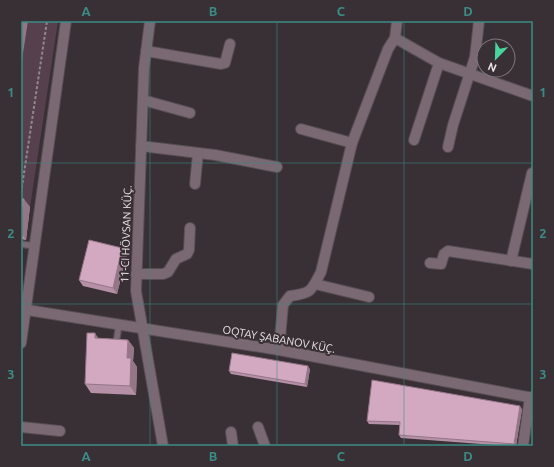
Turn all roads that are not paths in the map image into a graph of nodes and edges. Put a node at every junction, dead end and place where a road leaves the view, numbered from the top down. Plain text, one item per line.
1 (66, 21) edge
2 (150, 21) edge
3 (397, 21) edge
4 (479, 21) edge
5 (396, 38) junction
6 (230, 44) dead end
7 (146, 51) junction
8 (439, 63) junction
9 (470, 75) junction
10 (533, 96) edge
11 (143, 100) junction
12 (190, 113) dead end
13 (302, 129) dead end
14 (414, 140) dead end
15 (352, 143) junction
16 (142, 146) junction
17 (448, 147) dead end
18 (198, 153) junction
19 (277, 167) dead end
20 (532, 173) dead end
21 (195, 184) dead end
22 (190, 228) dead end
23 (21, 244) edge
24 (34, 246) junction
25 (512, 261) junction
26 (430, 263) dead end
27 (533, 264) edge
28 (136, 274) junction
29 (315, 284) junction
30 (25, 286) edge
31 (369, 297) dead end
32 (23, 309) edge
33 (119, 324) junction
34 (141, 328) junction
35 (21, 343) edge
36 (116, 344) edge
37 (279, 350) junction
38 (531, 398) edge
39 (21, 427) edge
40 (258, 427) dead end
41 (60, 431) dead end
42 (231, 432) dead end
43 (261, 445) edge
44 (163, 446) edge
45 (233, 446) edge
46 (523, 446) edge

1 - 24 street
2 - 7 street, 11-CI HÖVSAN KÜÇ.
3 - 5 street
4 - 9 street
5 - 8 street
5 - 15 street
6 - 7 street
7 - 11 street, 11-CI HÖVSAN KÜÇ.
8 - 9 street
8 - 14 street
9 - 10 street
9 - 17 street
11 - 12 street
11 - 16 street, 11-CI HÖVSAN KÜÇ.
13 - 15 street
15 - 29 street
16 - 18 street
16 - 28 street, 11-CI HÖVSAN KÜÇ.
18 - 19 street
18 - 21 street
20 - 25 street
22 - 28 street
23 - 24 lane
24 - 30 street
25 - 26 street
25 - 27 street
28 - 34 street, 11-CI HÖVSAN KÜÇ.
29 - 31 street
29 - 37 street
30 - 32 street
32 - 33 street, OQTAY ŞABANOV KÜÇ.
32 - 35 street
33 - 34 street, OQTAY ŞABANOV KÜÇ.
33 - 36 lane
34 - 37 street, OQTAY ŞABANOV KÜÇ.
34 - 44 street, 11-CI HÖVSAN KÜÇ.
37 - 38 street, OQTAY ŞABANOV KÜÇ.
38 - 46 street
39 - 41 street
40 - 43 street
42 - 45 street

